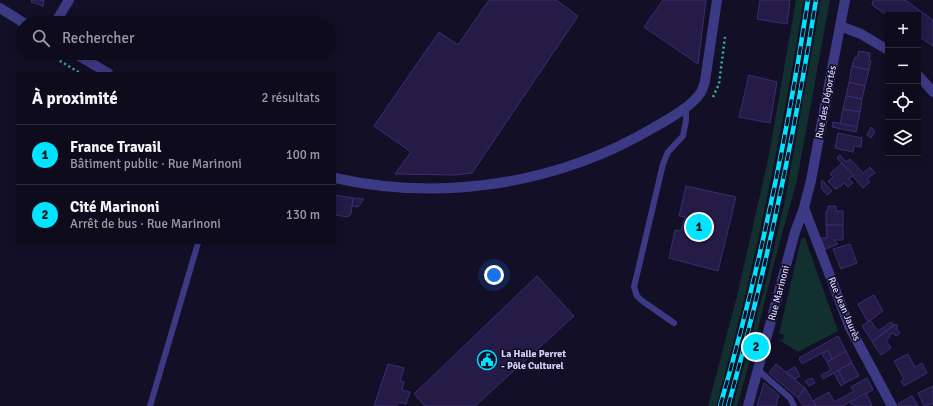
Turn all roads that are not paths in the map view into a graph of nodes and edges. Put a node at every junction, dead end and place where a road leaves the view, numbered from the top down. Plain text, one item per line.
1 (69, 0) edge
2 (717, 0) edge
3 (845, 0) edge
4 (0, 8) edge
5 (59, 16) edge
6 (16, 18) edge
7 (840, 26) junction
8 (885, 48) edge
9 (86, 60) edge
10 (106, 72) edge
11 (921, 78) edge
12 (933, 92) edge
13 (686, 106) junction
14 (336, 178) edge
15 (804, 206) junction
16 (198, 244) edge
17 (674, 323) dead end
18 (758, 370) junction
19 (150, 406) edge
20 (748, 406) edge
21 (794, 406) edge
22 (892, 406) edge

1 - 5 street
2 - 13 street
3 - 7 street, Rue des Déportés
4 - 6 street
7 - 8 street
7 - 15 street, Rue des Déportés
9 - 10 street
11 - 12 street
13 - 14 street
13 - 17 lane
15 - 18 street, Rue Marinoni
15 - 22 street, Rue Jean Jaurès
16 - 19 lane
18 - 20 street, Rue Marinoni
18 - 21 lane

